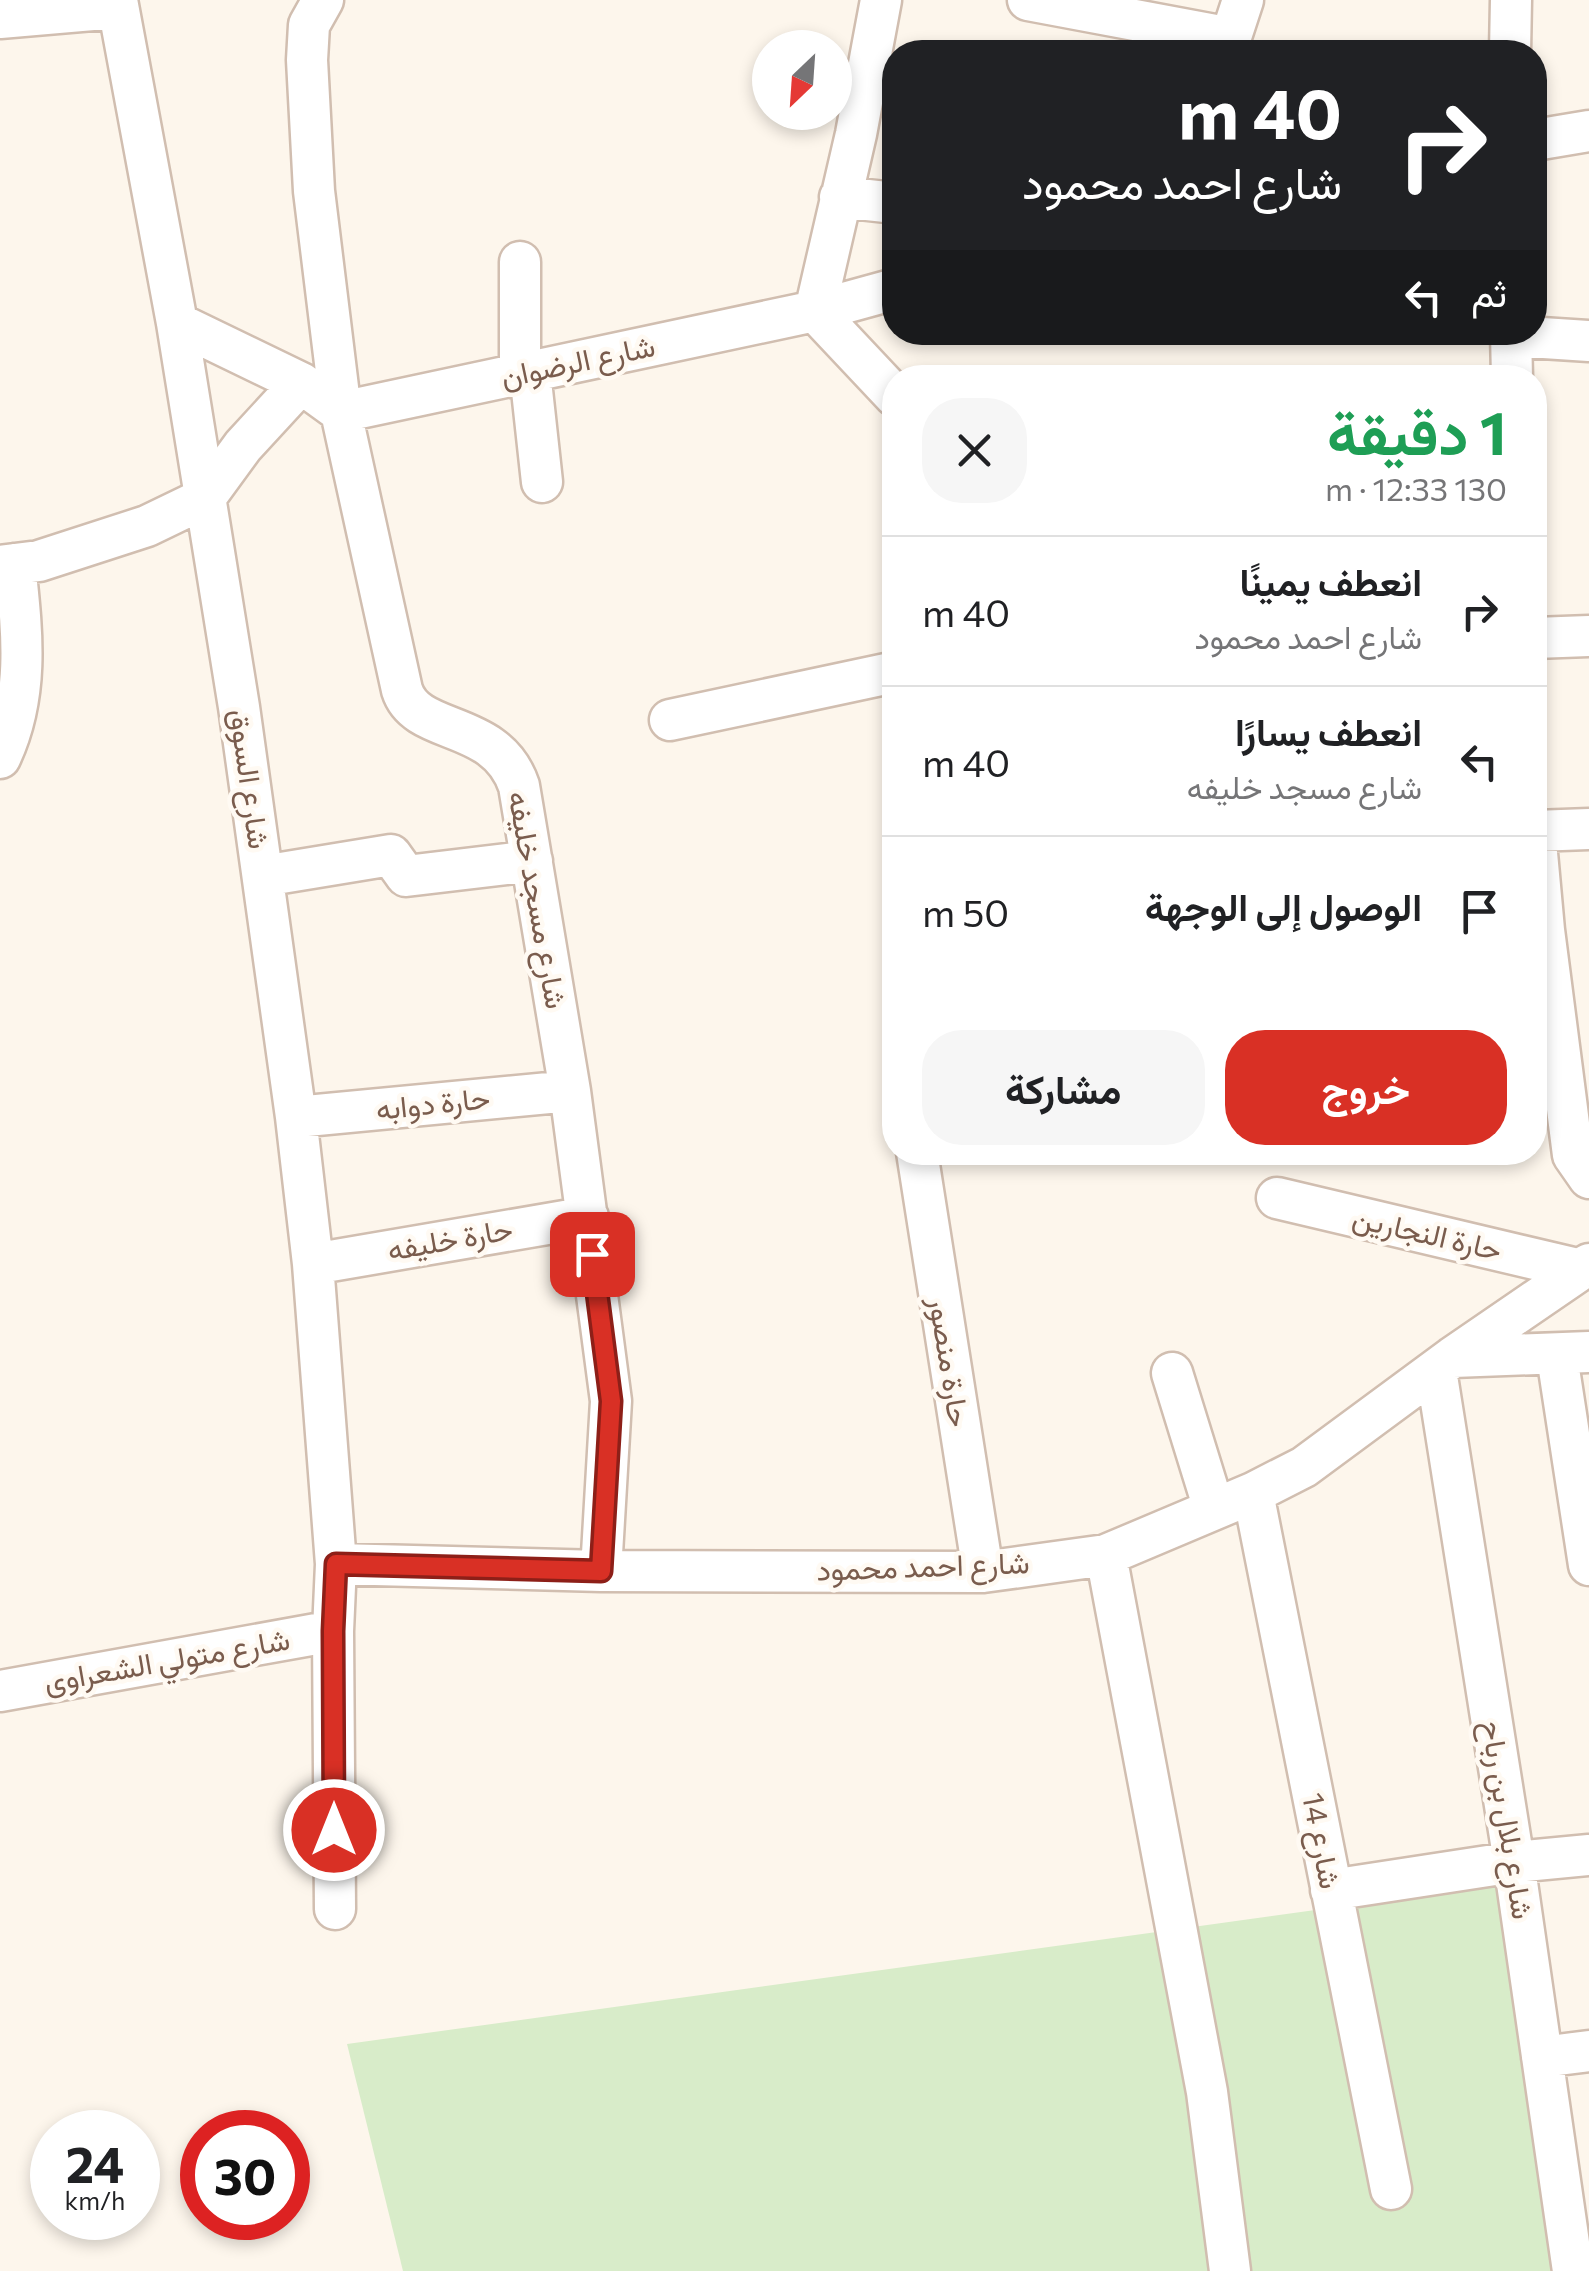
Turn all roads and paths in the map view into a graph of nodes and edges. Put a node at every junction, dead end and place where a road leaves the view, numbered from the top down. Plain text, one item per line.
1 (323, 0) edge
2 (880, 0) edge
3 (1028, 0) edge
4 (1511, 0) edge
5 (116, 4) edge
6 (0, 18) edge
7 (1234, 30) edge
8 (1510, 40) edge
9 (1589, 131) edge
10 (1547, 138) edge
11 (840, 197) junction
12 (882, 202) edge
13 (520, 262) dead end
14 (882, 293) edge
15 (815, 311) junction
16 (178, 323) junction
17 (1547, 337) edge
18 (1589, 341) edge
19 (525, 373) junction
20 (882, 382) edge
21 (300, 383) junction
22 (341, 412) junction
23 (542, 482) dead end
24 (206, 498) junction
25 (8, 565) edge
26 (1589, 636) edge
27 (1547, 638) edge
28 (882, 675) edge
29 (670, 720) dead end
30 (0, 758) edge
31 (1589, 829) edge
32 (1547, 831) edge
33 (532, 862) junction
34 (263, 876) junction
35 (1547, 963) edge
36 (570, 1091) junction
37 (296, 1117) junction
38 (1565, 1160) edge
39 (918, 1165) edge
40 (1277, 1198) dead end
41 (588, 1217) junction
42 (312, 1264) junction
43 (1583, 1267) edge
44 (1573, 1354) edge
45 (1445, 1363) junction
46 (1172, 1373) dead end
47 (1252, 1494) junction
48 (1214, 1509) junction
49 (1106, 1554) junction
50 (336, 1564) junction
51 (1589, 1564) edge
52 (601, 1571) junction
53 (983, 1572) junction
54 (333, 1631) junction
55 (0, 1691) edge
56 (1589, 1855) edge
57 (1514, 1862) junction
58 (1331, 1890) junction
59 (335, 1910) dead end
60 (1589, 2052) edge
61 (1542, 2057) junction
62 (1391, 2188) dead end
63 (1230, 2271) edge
64 (1573, 2271) edge

1 - 22 street, شارع مسجد خليفه
2 - 11 street
3 - 7 street
4 - 8 street
5 - 6 street
5 - 16 street, شارع السوق
9 - 10 street
11 - 12 street
11 - 15 street
13 - 19 street
14 - 15 street, شارع الرضوان
15 - 19 street, شارع الرضوان
15 - 20 street
16 - 21 street
16 - 24 street, شارع السوق
17 - 18 street
19 - 22 street, شارع الرضوان
19 - 23 street
21 - 22 street
21 - 24 street
22 - 33 street, شارع مسجد خليفه
24 - 25 street
24 - 34 street, شارع السوق
25 - 30 street
26 - 27 street
28 - 29 street
31 - 32 street
33 - 34 street
33 - 36 street, شارع مسجد خليفه
34 - 37 street, شارع السوق
35 - 38 street
36 - 37 street, حارة دوابه
36 - 41 street, شارع مسجد خليفه
37 - 42 street, شارع السوق
39 - 53 street, حارة منصور
40 - 43 street, حارة النجارين
41 - 42 street, حارة خليفه
41 - 52 street, شارع مسجد خليفه
42 - 50 street, شارع السوق
43 - 45 street, شارع احمد محمود
44 - 45 street
44 - 51 street
45 - 47 street, شارع احمد محمود
45 - 57 street, شارع بلال بن رباح
46 - 48 street
47 - 48 street, شارع احمد محمود
47 - 58 street, شارع 14
48 - 49 street, شارع احمد محمود
49 - 53 street, شارع احمد محمود
49 - 63 street
50 - 52 street, شارع احمد محمود
50 - 54 street, شارع السوق
52 - 53 street, شارع احمد محمود
54 - 55 street, شارع متولي الشعراوى
54 - 59 street, شارع السوق
56 - 57 street
57 - 58 street
57 - 61 street, شارع بلال بن رباح
58 - 62 street, شارع 14
60 - 61 street
61 - 64 street, شارع بلال بن رباح

